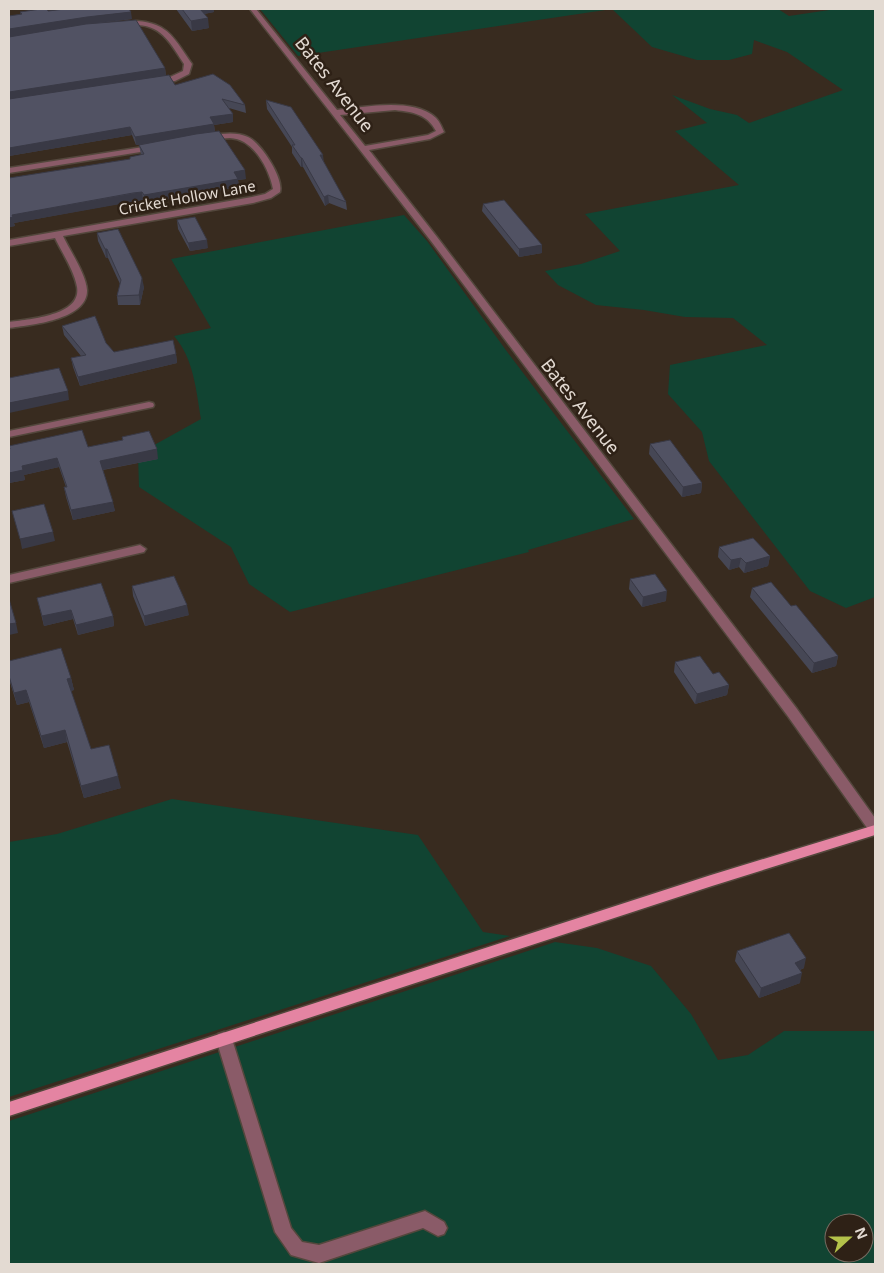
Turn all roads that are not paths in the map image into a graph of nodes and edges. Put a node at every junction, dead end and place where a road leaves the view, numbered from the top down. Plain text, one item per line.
1 (253, 9) edge
2 (115, 25) edge
3 (145, 83) edge
4 (336, 113) junction
5 (197, 139) edge
6 (168, 144) edge
7 (363, 149) junction
8 (9, 171) edge
9 (58, 234) junction
10 (9, 243) edge
11 (9, 325) edge
12 (149, 405) dead end
13 (9, 434) edge
14 (140, 549) dead end
15 (9, 579) edge
16 (875, 829) edge
17 (224, 1039) junction
18 (9, 1109) edge
19 (438, 1228) dead end

1 - 4 street, Bates Avenue
2 - 3 street
4 - 7 street, Bates Avenue
4 - 7 street
5 - 9 street, Cricket Hollow Lane
6 - 8 street
7 - 16 street, Bates Avenue
9 - 10 street, Cricket Hollow Lane
9 - 11 street
12 - 13 street
14 - 15 street
16 - 17 main road
17 - 18 main road
17 - 19 street

